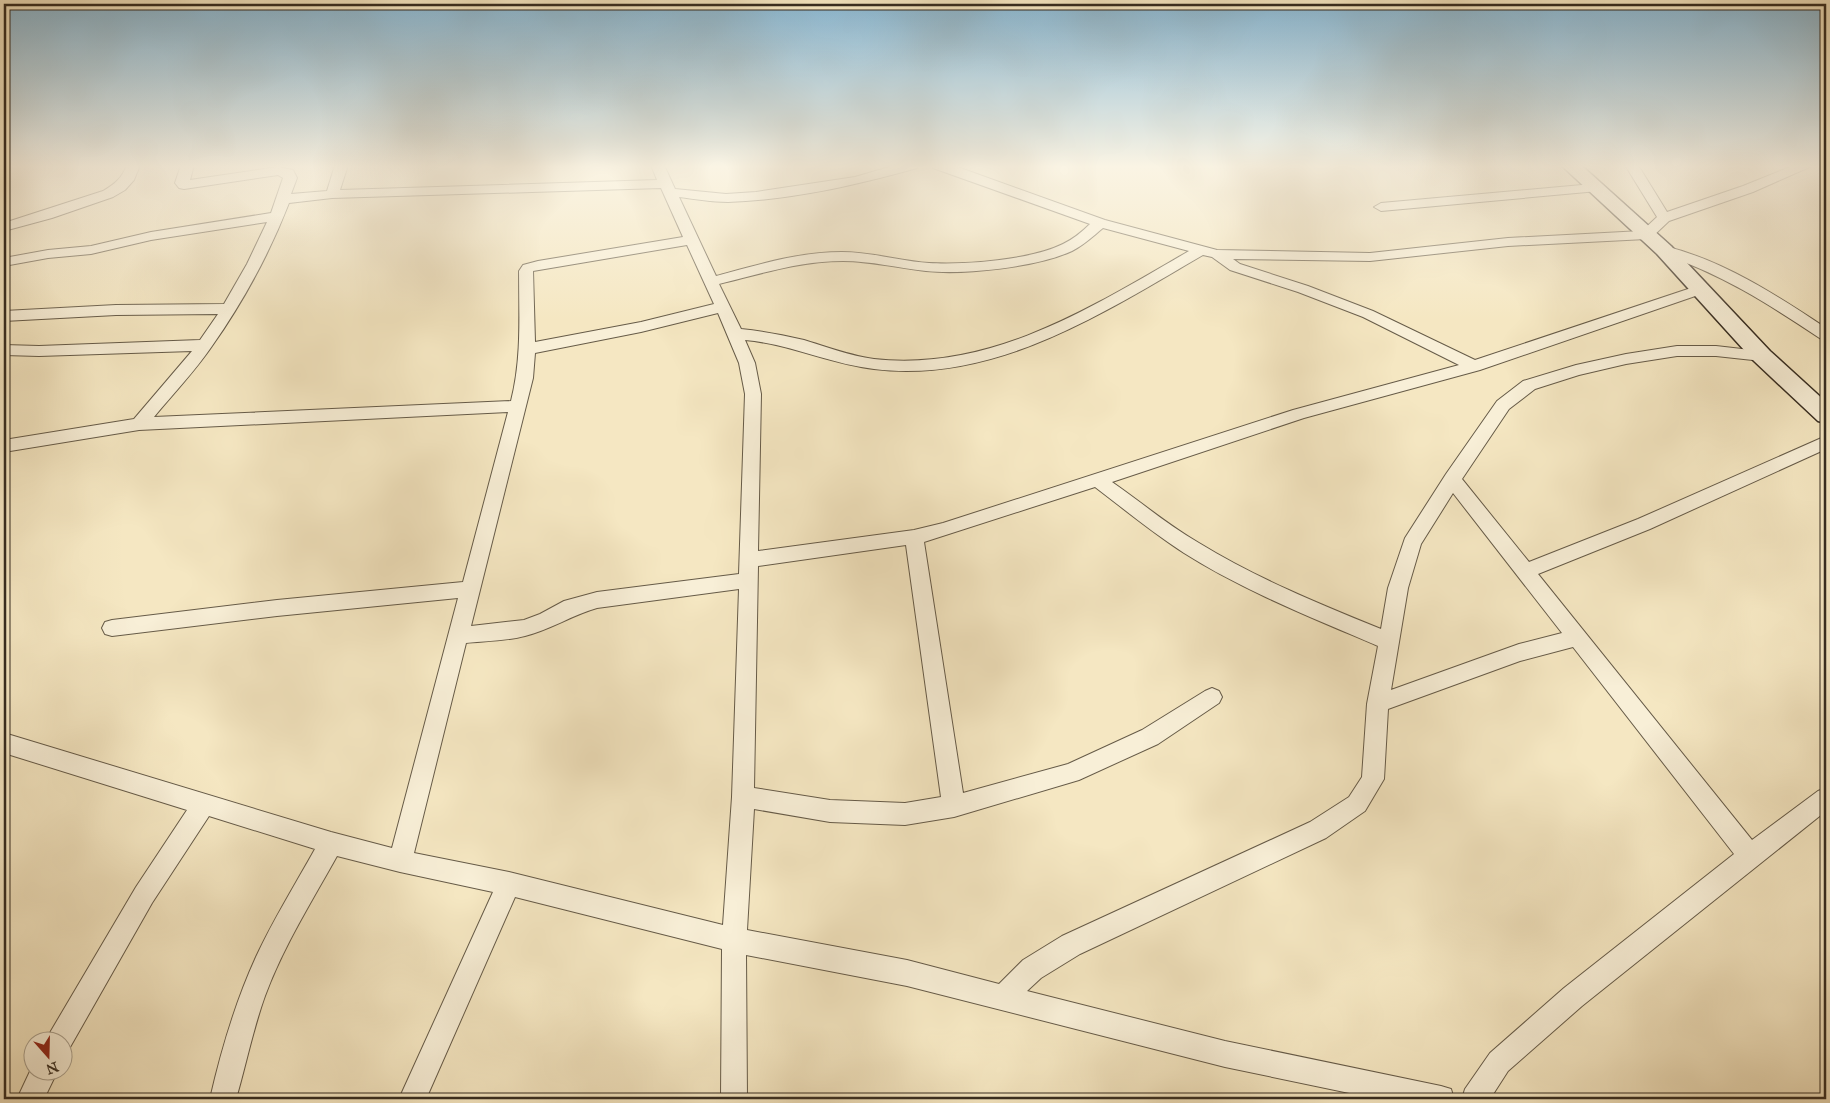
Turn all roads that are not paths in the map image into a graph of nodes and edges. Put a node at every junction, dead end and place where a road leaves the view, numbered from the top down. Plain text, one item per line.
1 (42, 216) edge
2 (275, 216) edge
3 (278, 216) edge
4 (680, 216) edge
5 (1081, 216) edge
6 (1626, 216) edge
7 (1668, 216) edge
8 (1664, 218) joint
9 (1100, 223) junction
10 (4, 227) edge
11 (1646, 234) junction
12 (690, 240) junction
13 (1664, 250) junction
14 (1209, 252) junction
15 (4, 262) edge
16 (710, 282) junction
17 (1699, 290) junction
18 (723, 307) junction
19 (228, 309) junction
20 (4, 316) edge
21 (735, 334) junction
22 (1826, 335) edge
23 (205, 345) junction
24 (527, 349) junction
25 (4, 350) edge
26 (1762, 356) junction
27 (1474, 366) junction
28 (518, 406) junction
29 (1826, 415) edge
30 (139, 424) junction
31 (1826, 442) edge
32 (4, 446) edge
33 (1096, 479) junction
34 (1452, 479) junction
35 (914, 537) junction
36 (750, 560) junction
37 (1526, 571) junction
38 (748, 580) junction
39 (471, 589) junction
40 (112, 628) dead end
41 (458, 636) junction
42 (1577, 638) junction
43 (1390, 642) junction
44 (1212, 697) dead end
45 (1378, 704) junction
46 (4, 743) edge
47 (743, 796) junction
48 (1826, 798) edge
49 (204, 804) junction
50 (954, 806) junction
51 (331, 843) junction
52 (1750, 856) junction
53 (400, 860) junction
54 (509, 884) junction
55 (734, 940) junction
56 (1003, 997) junction
57 (66, 1030) edge
58 (39, 1080) edge
59 (30, 1099) edge
60 (223, 1099) edge
61 (412, 1099) edge
62 (734, 1099) edge
63 (1441, 1099) edge
64 (1475, 1099) edge

1 - 10 street
2 - 15 street
3 - 19 street
4 - 12 street
5 - 9 street
6 - 11 street
7 - 8 street
8 - 11 street
9 - 14 street
9 - 16 street
11 - 13 street
11 - 14 street
12 - 16 street
12 - 24 street
13 - 17 street
13 - 22 street
14 - 21 street
14 - 27 street
16 - 18 street
17 - 26 street
17 - 27 street
18 - 21 street
18 - 24 street
19 - 20 street
19 - 23 street
21 - 36 street
23 - 25 street
23 - 30 street
24 - 28 street
26 - 29 street
26 - 34 street
27 - 33 street
28 - 30 street
28 - 39 street
30 - 32 street
31 - 37 street
33 - 35 street
33 - 43 street
34 - 37 street
34 - 43 street
35 - 36 street
35 - 50 street
36 - 38 street
37 - 42 street
38 - 41 street
38 - 47 street
39 - 40 street
39 - 41 street
41 - 53 street
42 - 45 street
42 - 52 street
43 - 45 street
44 - 50 street
45 - 56 street
46 - 49 street
47 - 50 street
47 - 55 street
48 - 52 street
49 - 51 street
49 - 57 street
51 - 53 street
51 - 60 street
52 - 64 street
53 - 54 street
54 - 55 street
54 - 61 street
55 - 56 street
55 - 62 street
56 - 63 street
58 - 59 street

